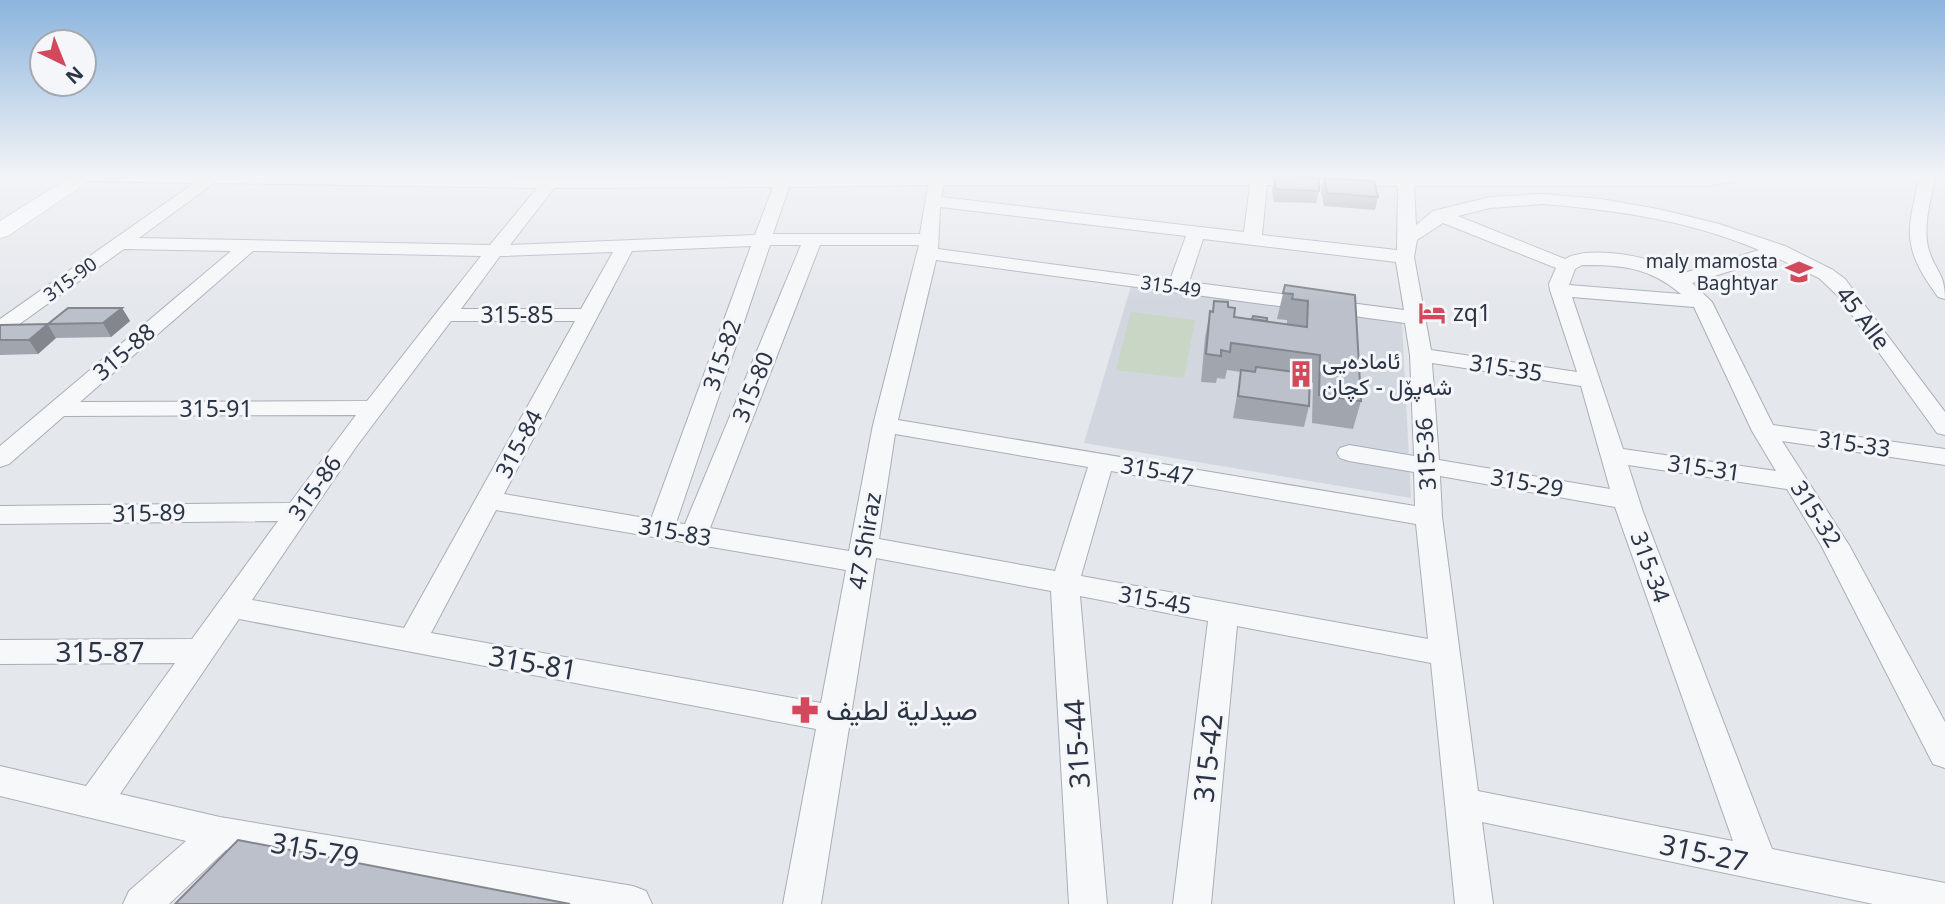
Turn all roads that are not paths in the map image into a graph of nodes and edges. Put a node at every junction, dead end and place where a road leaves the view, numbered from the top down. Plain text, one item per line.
1 (22, 217) edge
2 (155, 217) edge
3 (523, 217) edge
4 (764, 217) edge
5 (932, 217) edge
6 (1098, 217) edge
7 (1255, 217) edge
8 (1407, 217) edge
9 (1435, 217) edge
10 (1443, 217) edge
11 (1675, 217) edge
12 (1919, 217) edge
13 (0, 231) edge
14 (1196, 233) junction
15 (813, 239) junction
16 (1252, 239) junction
17 (762, 240) junction
18 (119, 243) junction
19 (248, 245) junction
20 (928, 246) junction
21 (625, 247) junction
22 (1407, 247) junction
23 (1778, 250) junction
24 (495, 251) junction
25 (1563, 278) junction
26 (1679, 281) junction
27 (1178, 286) junction
28 (1945, 293) edge
29 (1702, 302) junction
30 (445, 315) junction
31 (589, 315) junction
32 (1414, 318) junction
33 (0, 329) edge
34 (1420, 355) junction
35 (1591, 382) junction
36 (373, 408) junction
37 (58, 409) junction
38 (885, 425) junction
39 (1945, 428) edge
40 (1764, 431) junction
41 (1349, 453) dead end
42 (1612, 455) junction
43 (1945, 457) edge
44 (0, 460) edge
45 (1102, 461) junction
46 (1427, 466) junction
47 (1796, 482) junction
48 (488, 500) junction
49 (1626, 500) junction
50 (298, 512) junction
51 (0, 515) edge
52 (1429, 517) junction
53 (661, 529) junction
54 (694, 535) junction
55 (863, 555) junction
56 (1065, 584) junction
57 (231, 607) junction
58 (1224, 613) junction
59 (412, 641) junction
60 (200, 651) junction
61 (0, 652) edge
62 (1445, 654) junction
63 (835, 719) junction
64 (1945, 754) edge
65 (3, 785) edge
66 (94, 803) junction
67 (1463, 803) junction
68 (220, 834) junction
69 (1759, 864) junction
70 (1945, 901) edge
71 (142, 904) edge
72 (633, 904) edge
73 (802, 904) edge
74 (1088, 904) edge
75 (1192, 904) edge
76 (1475, 904) edge

1 - 13 main road
2 - 18 street, 315-90
3 - 24 street, 315-86
4 - 17 street, 315-82
5 - 20 street, 47 Shiraz
6 - 14 street
7 - 16 street
8 - 22 street, 315-36
9 - 22 street
10 - 25 street
11 - 23 street, 45 Alle
12 - 28 street
14 - 16 street
14 - 27 street
15 - 17 street, 315-49
15 - 20 street, 315-49
15 - 54 street, 315-80
16 - 22 street
17 - 21 street, 315-49
17 - 53 street, 315-82
18 - 19 street, 315-49
18 - 33 street, 315-90
19 - 24 street, 315-49
19 - 37 street, 315-88
20 - 27 street, 315-49
20 - 38 street, 47 Shiraz
21 - 24 street, 315-49
21 - 31 street, 315-84
22 - 32 street, 315-36
23 - 26 street
23 - 39 street, 45 Alle
24 - 30 street, 315-86
25 - 26 street, 315-32
25 - 29 street
25 - 35 street, 315-34
26 - 29 street, 315-32
27 - 32 street, 315-49
29 - 40 street, 315-32
30 - 31 street, 315-85
30 - 36 street, 315-86
31 - 48 street, 315-84
32 - 34 street, 315-36
34 - 35 street, 315-35
34 - 46 street, 315-36
35 - 42 street, 315-34
36 - 37 street, 315-91
36 - 50 street, 315-86
37 - 44 street, 315-88
38 - 45 street, 315-47
38 - 55 street, 47 Shiraz
40 - 43 street, 315-33
40 - 47 street, 315-32
41 - 46 street, 315-29
42 - 47 street, 315-31
42 - 49 street, 315-34
45 - 52 street, 315-47
45 - 56 street
46 - 49 street, 315-29
46 - 52 street, 315-36
47 - 64 street, 315-32
48 - 53 street, 315-83
48 - 59 street, 315-84
49 - 69 street, 315-34
50 - 51 street, 315-89
50 - 57 street, 315-86
52 - 62 street, 315-36
53 - 54 street, 315-83
54 - 55 street, 315-83
55 - 56 street, 315-45
55 - 63 street, 47 Shiraz
56 - 58 street, 315-45
56 - 74 street, 315-44
57 - 59 street, 315-81
57 - 60 street, 315-86
58 - 62 street, 315-45
58 - 75 street, 315-42
59 - 63 street, 315-81
60 - 61 street, 315-87
60 - 66 street, 315-86
62 - 67 street, 315-36
63 - 73 street, 47 Shiraz
65 - 66 street, 315-79
66 - 68 street, 315-79
67 - 69 street, 315-27
67 - 76 street, 315-36
68 - 71 street
68 - 72 street, 315-79
69 - 70 street, 315-27

